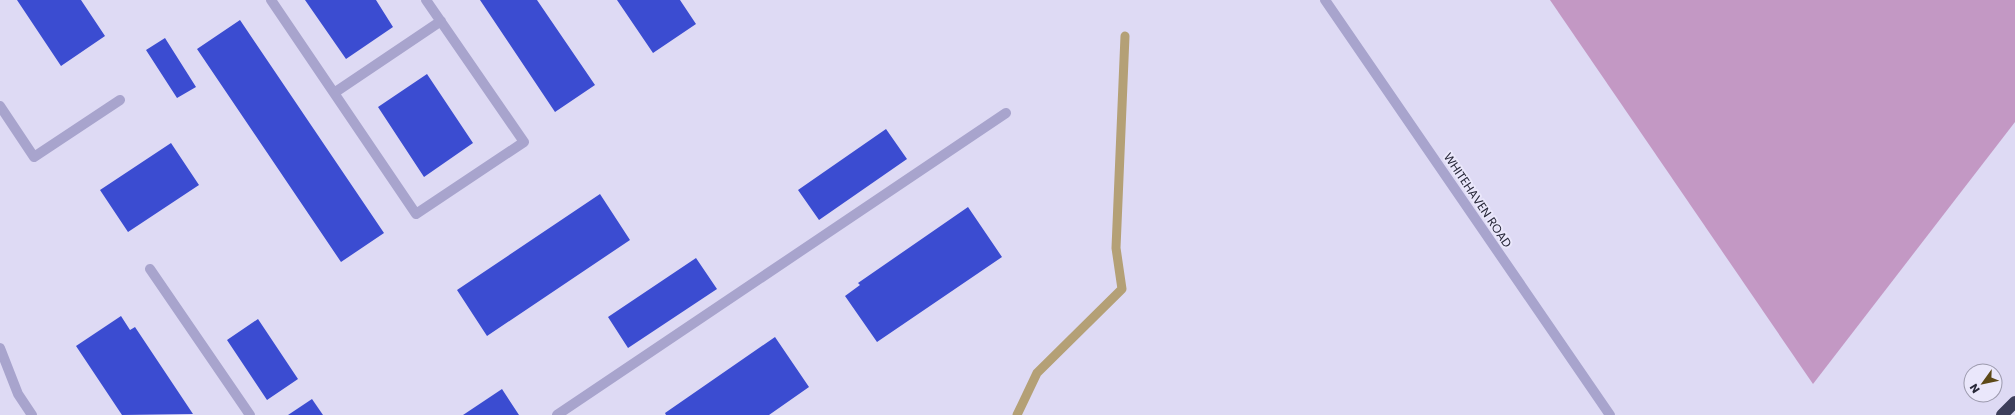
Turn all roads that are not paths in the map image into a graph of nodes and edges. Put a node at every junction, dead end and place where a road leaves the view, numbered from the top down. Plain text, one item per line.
1 (271, 0) edge
2 (426, 0) edge
3 (1326, 0) edge
4 (441, 21) junction
5 (334, 93) junction
6 (120, 100) dead end
7 (0, 106) edge
8 (1006, 113) dead end
9 (3, 119) edge
10 (150, 268) dead end
11 (0, 348) edge
12 (2, 362) edge
13 (2015, 402) edge
14 (32, 415) edge
15 (250, 415) edge
16 (557, 415) edge
17 (1610, 415) edge
18 (2002, 415) edge

1 - 5 street
2 - 4 street
3 - 17 street, WHITEHAVEN ROAD
4 - 5 street
4 - 5 street
6 - 9 street
7 - 9 street
8 - 16 street
10 - 15 street
11 - 12 street
12 - 14 street
13 - 18 highway

